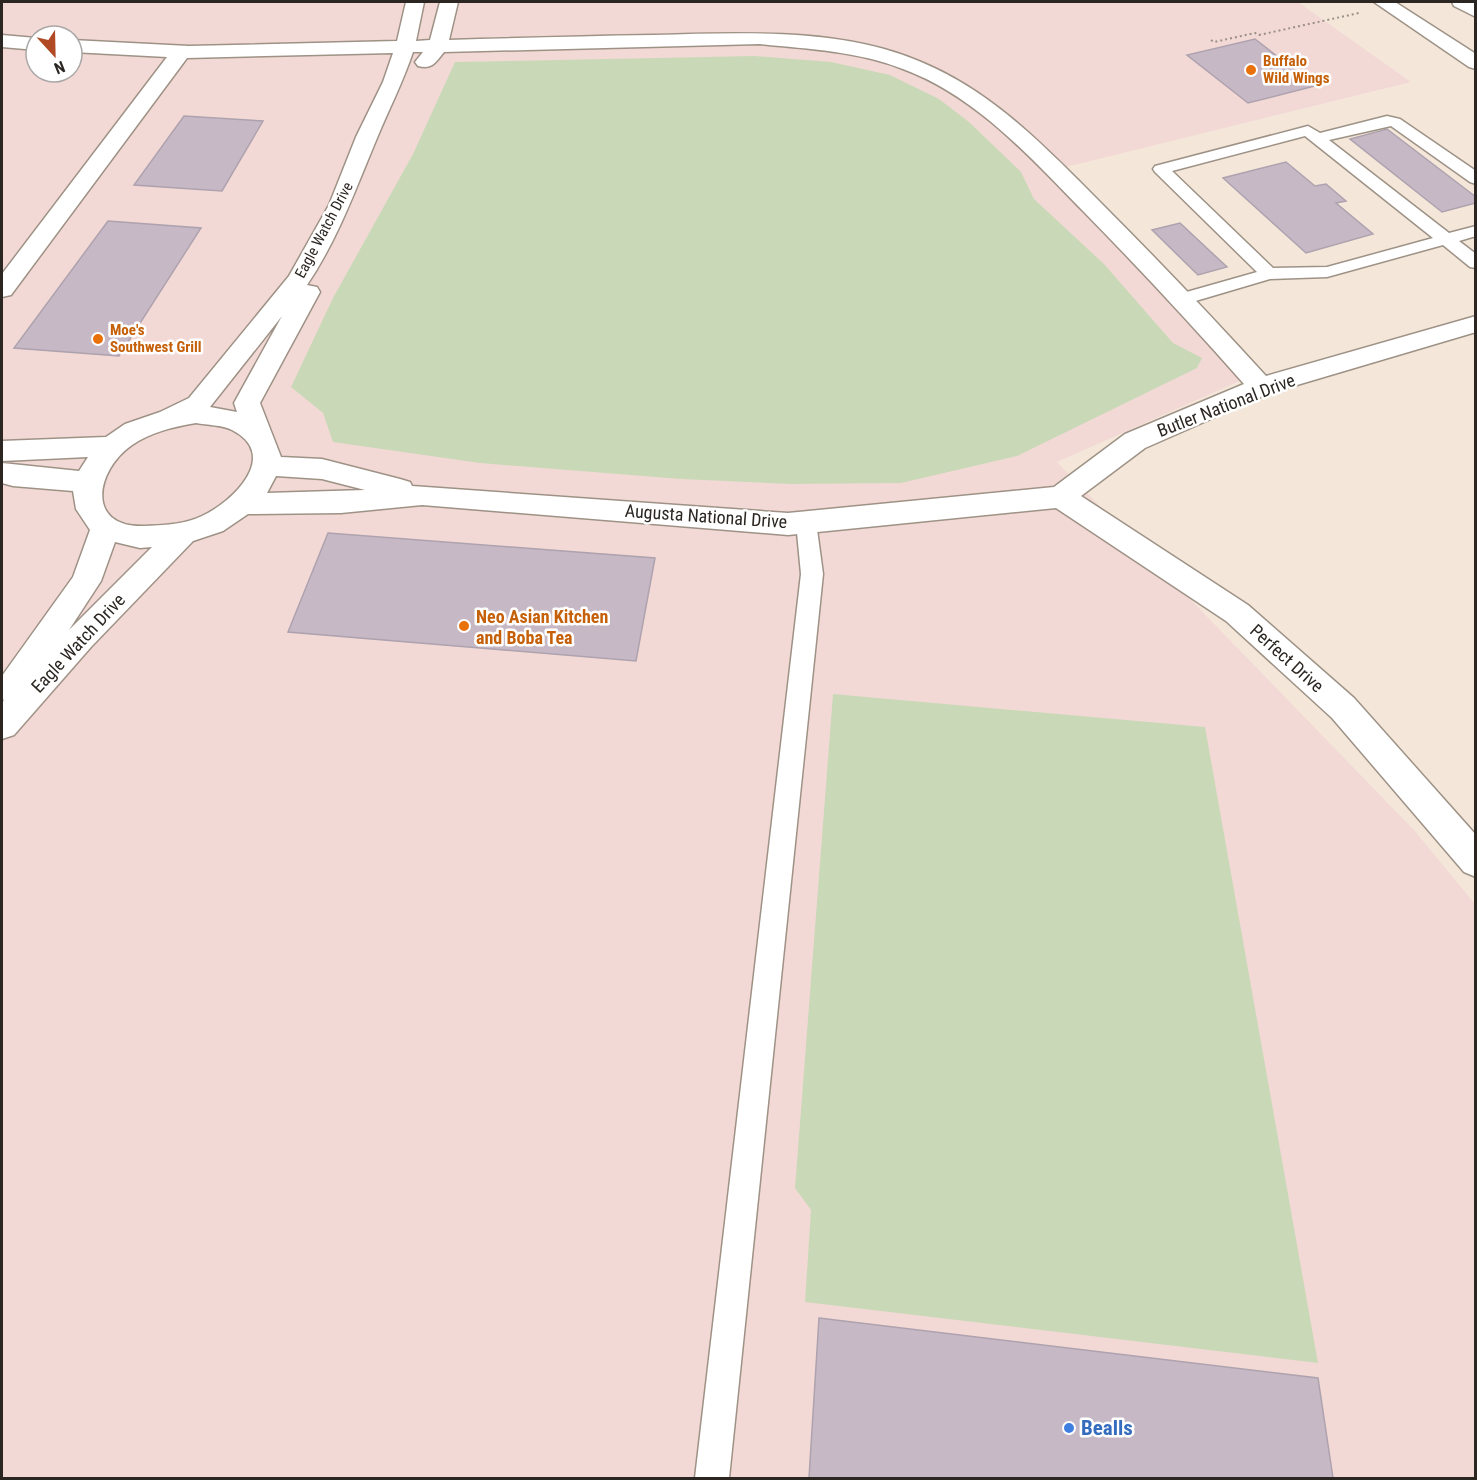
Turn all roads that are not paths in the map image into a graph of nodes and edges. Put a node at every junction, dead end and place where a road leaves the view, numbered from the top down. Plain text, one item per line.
1 (415, 2) edge
2 (449, 2) edge
3 (1383, 2) edge
4 (1461, 2) edge
5 (1476, 11) edge
6 (2, 41) edge
7 (24, 43) edge
8 (438, 46) junction
9 (84, 47) edge
10 (405, 47) junction
11 (182, 52) junction
12 (1476, 63) edge
13 (1318, 138) junction
14 (1476, 179) edge
15 (1476, 231) edge
16 (1446, 239) junction
17 (1476, 263) edge
18 (1269, 274) junction
19 (2, 290) edge
20 (1182, 299) junction
21 (1476, 324) edge
22 (1261, 387) junction
23 (170, 417) junction
24 (257, 432) junction
25 (112, 446) junction
26 (2, 451) edge
27 (268, 466) junction
28 (2, 473) edge
29 (88, 482) junction
30 (422, 495) junction
31 (1061, 497) junction
32 (244, 504) junction
33 (806, 522) junction
34 (106, 526) junction
35 (182, 535) junction
36 (2, 698) edge
37 (2, 725) edge
38 (1476, 861) edge
39 (712, 1479) edge

1 - 10 street, Eagle Watch Drive
2 - 8 street, Eagle Watch Drive
3 - 12 street
4 - 5 street
6 - 7 street
8 - 10 street
8 - 20 street
8 - 24 street, Eagle Watch Drive
9 - 11 street
10 - 11 street
10 - 23 street, Eagle Watch Drive
11 - 19 street
13 - 14 lane
13 - 16 lane
13 - 18 lane
15 - 16 lane
16 - 17 lane
16 - 18 lane
18 - 20 lane
20 - 22 street
21 - 22 street, Butler National Drive
22 - 31 street, Butler National Drive
23 - 24 street, Eagle Watch Drive
23 - 25 street, Eagle Watch Drive
24 - 27 street, Eagle Watch Drive
25 - 26 street
25 - 29 street, Eagle Watch Drive
27 - 30 street
27 - 32 street, Eagle Watch Drive
28 - 29 street
29 - 34 street
30 - 32 street
30 - 33 street, Augusta National Drive
31 - 33 street, Augusta National Drive
31 - 38 street, Perfect Drive
32 - 35 street, Eagle Watch Drive
33 - 39 lane
34 - 35 street, Eagle Watch Drive
34 - 36 street, Eagle Watch Drive
35 - 37 street, Eagle Watch Drive

